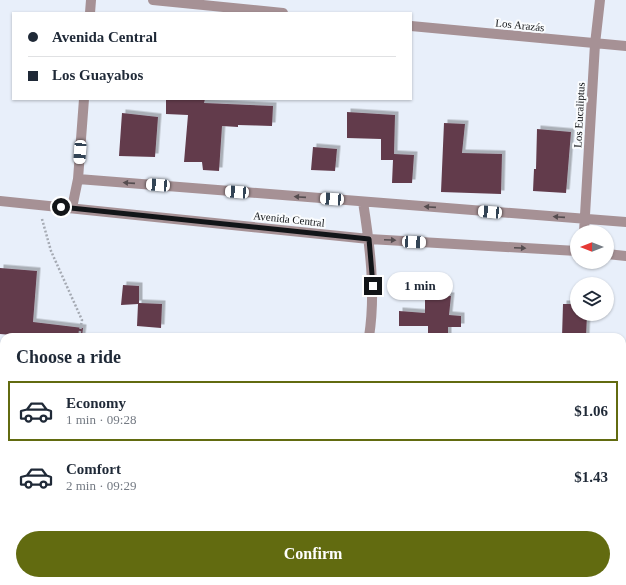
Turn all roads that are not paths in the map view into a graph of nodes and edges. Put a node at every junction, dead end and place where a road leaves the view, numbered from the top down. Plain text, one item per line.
1 (91, 0) edge
2 (153, 0) edge
3 (600, 0) edge
4 (90, 12) edge
5 (273, 12) edge
6 (412, 26) edge
7 (595, 44) junction
8 (626, 46) edge
9 (84, 100) edge
10 (78, 179) junction
11 (0, 201) edge
12 (364, 202) junction
13 (72, 208) junction
14 (585, 219) junction
15 (626, 222) edge
16 (585, 225) edge
17 (369, 239) junction
18 (570, 251) edge
19 (614, 255) edge
20 (626, 256) edge
21 (369, 333) edge

1 - 4 street
2 - 5 street
3 - 7 street, Los Eucaliptus
6 - 7 street, Los Arazás
7 - 8 street, Los Arazás
7 - 14 street, Los Eucaliptus
9 - 10 street
12 -> 10 street, Avenida Central
10 - 13 street
11 - 13 street, Avenida Central
14 -> 12 street, Avenida Central
12 - 17 street
13 - 17 street, Avenida Central
14 - 15 street, Avenida Central
14 - 16 street, Los Eucaliptus
17 -> 18 street, Avenida Central
17 - 21 street
19 - 20 street

